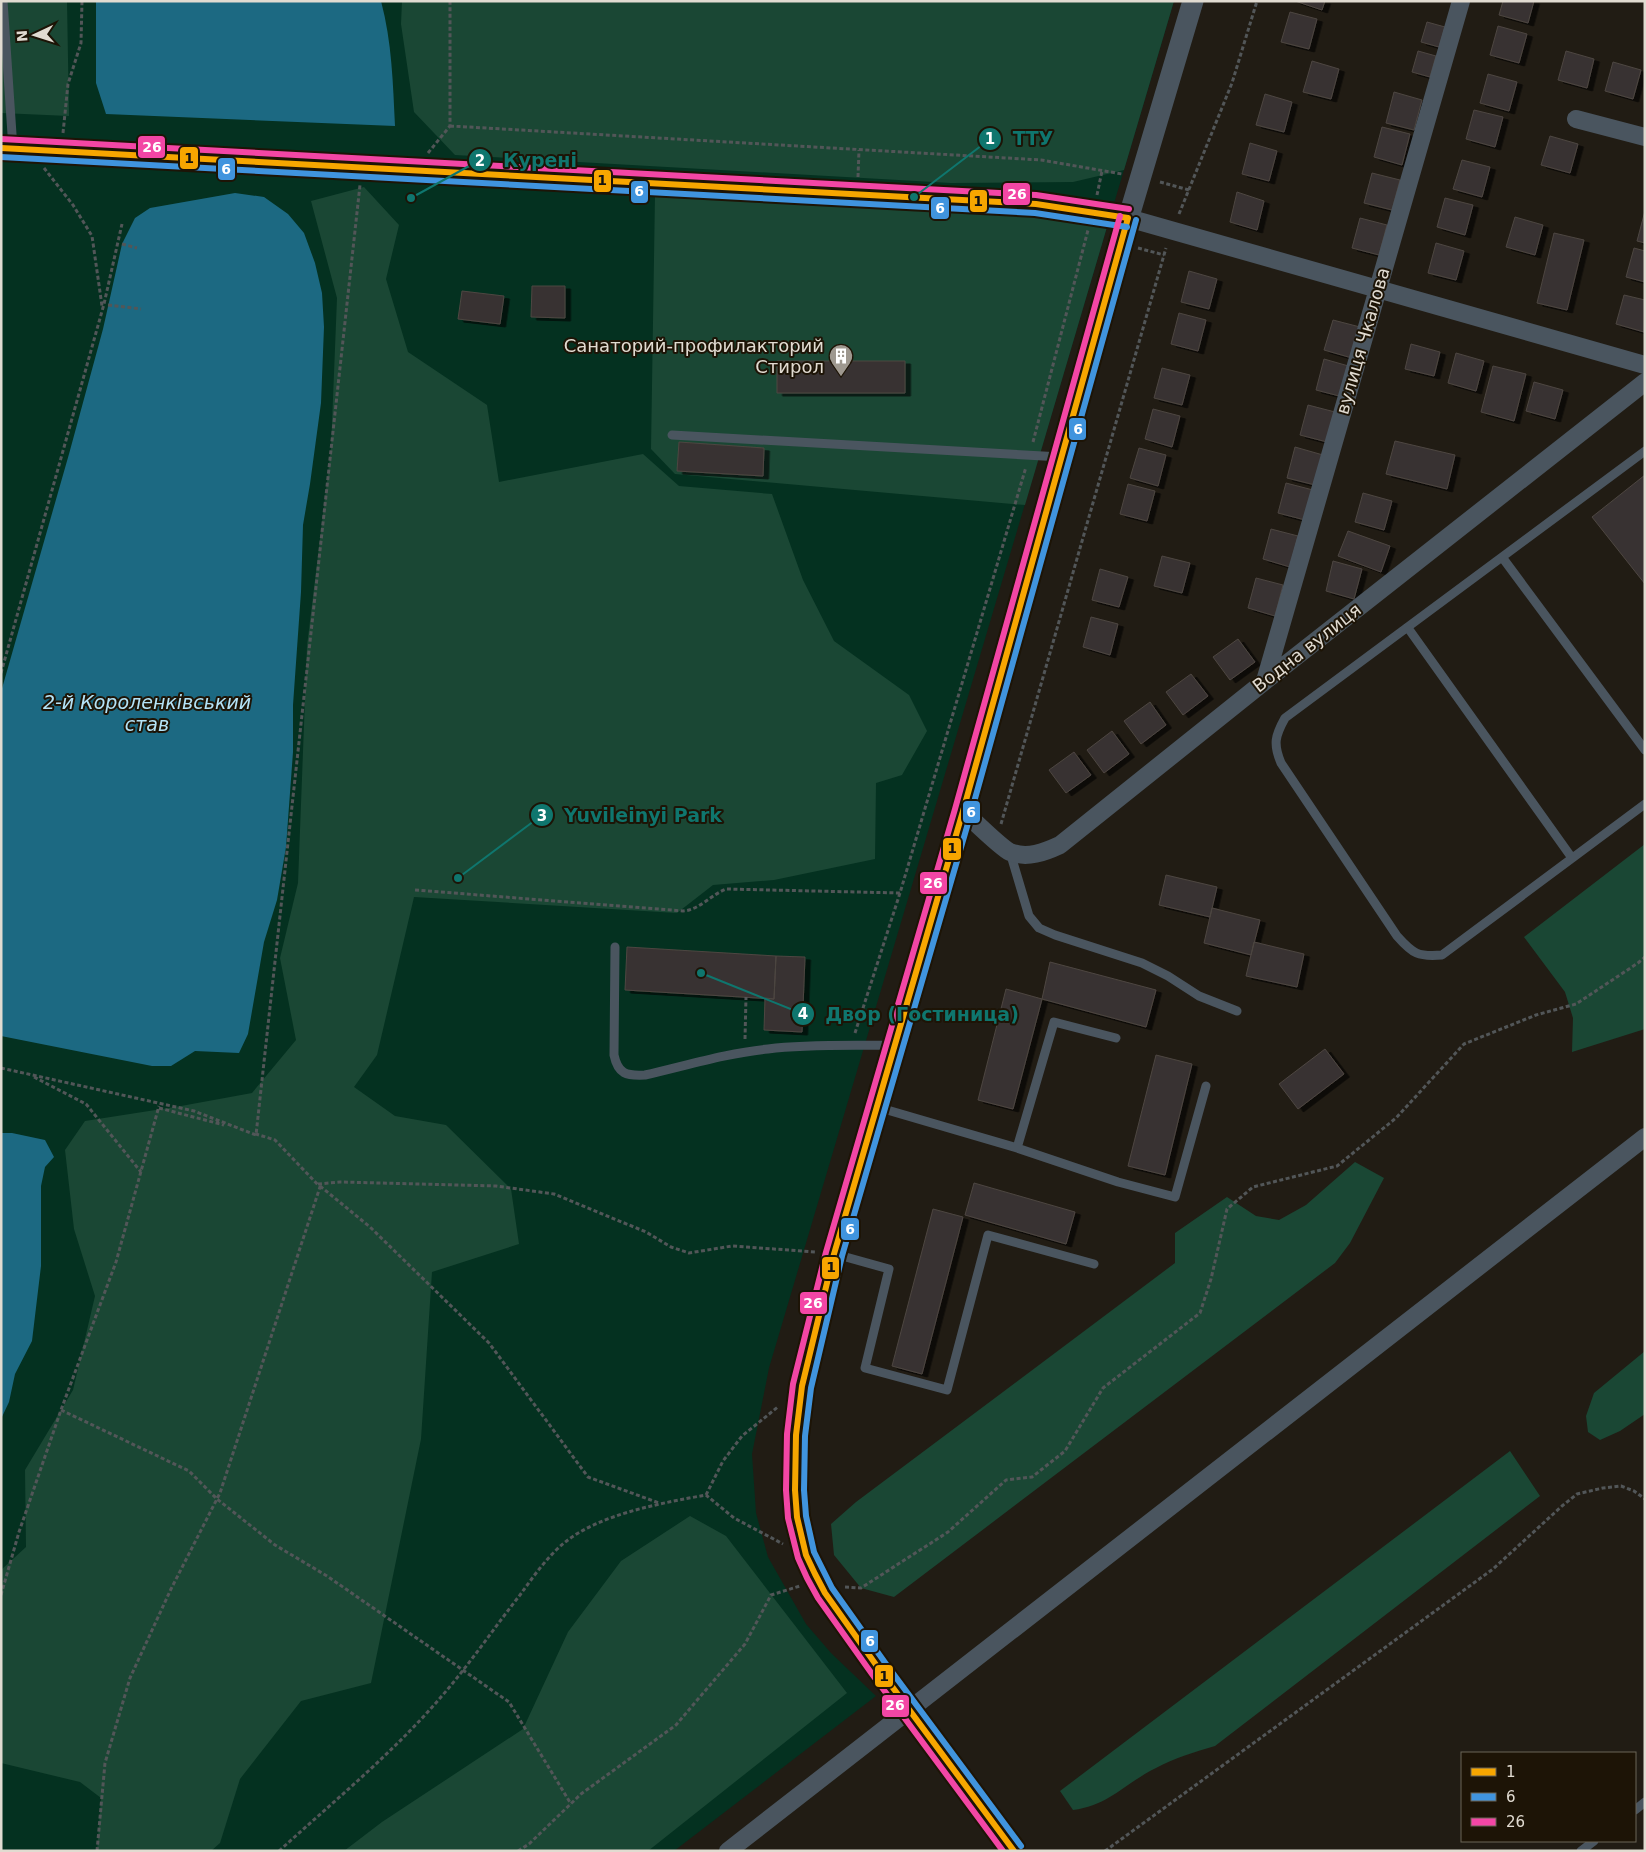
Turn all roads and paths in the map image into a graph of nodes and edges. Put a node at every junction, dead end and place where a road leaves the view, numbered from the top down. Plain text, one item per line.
1 (3, 1) edge
2 (82, 1) edge
3 (450, 1) edge
4 (1193, 1) edge
5 (1257, 1) edge
6 (1461, 1) edge
7 (1576, 119) dead end
8 (450, 126) junction
9 (1645, 137) edge
10 (7, 148) edge
11 (31, 150) junction
12 (859, 150) junction
13 (61, 151) junction
14 (362, 167) junction
15 (413, 170) junction
16 (1102, 171) junction
17 (1140, 177) junction
18 (1190, 190) junction
19 (857, 194) junction
20 (1093, 212) junction
21 (1128, 218) junction
22 (122, 224) dead end
23 (1172, 231) junction
24 (122, 244) dead end
25 (137, 248) dead end
26 (1378, 289) junction
27 (108, 305) dead end
28 (103, 309) junction
29 (141, 309) dead end
30 (1645, 365) edge
31 (1645, 382) edge
32 (672, 434) dead end
33 (1645, 451) edge
34 (1030, 455) junction
35 (1061, 457) junction
36 (1502, 557) junction
37 (1408, 628) junction
38 (1, 673) edge
39 (1265, 681) junction
40 (1645, 750) edge
41 (1645, 804) edge
42 (963, 811) junction
43 (1003, 846) junction
44 (1572, 858) junction
45 (415, 890) dead end
46 (900, 893) junction
47 (615, 947) dead end
48 (1645, 956) edge
49 (746, 997) dead end
50 (1237, 1010) dead end
51 (1116, 1038) dead end
52 (895, 1045) junction
53 (851, 1046) junction
54 (745, 1052) junction
55 (1, 1068) edge
56 (28, 1074) junction
57 (1206, 1086) dead end
58 (160, 1106) junction
59 (877, 1107) junction
60 (256, 1134) junction
61 (1645, 1137) edge
62 (1017, 1148) junction
63 (141, 1173) junction
64 (318, 1184) junction
65 (834, 1254) junction
66 (1094, 1264) dead end
67 (802, 1386) junction
68 (61, 1410) junction
69 (706, 1495) junction
70 (217, 1499) junction
71 (1645, 1499) edge
72 (660, 1503) junction
73 (806, 1555) junction
74 (820, 1585) junction
75 (1, 1595) edge
76 (462, 1670) junction
77 (910, 1710) junction
78 (571, 1804) junction
79 (1593, 1842) edge
80 (98, 1851) edge
81 (280, 1851) edge
82 (518, 1851) edge
83 (728, 1851) edge
84 (1014, 1851) edge
85 (1105, 1851) edge
86 (1581, 1851) edge

1 - 10 lane
2 - 13 path
3 - 8 path
4 - 17 street
5 - 18 path
6 - 26 street, вулиця Чкалова
7 - 9 street
8 - 12 path
8 - 15 path
10 - 11 street
11 - 13 street
11 - 28 path
12 - 16 path
12 - 19 path
13 - 14 street
14 - 15 street
14 - 60 path
15 - 19 street
16 - 17 path
16 - 20 path
17 - 18 path
17 - 21 street
18 - 23 path
19 - 20 street
20 - 21 street
20 - 34 path
21 - 23 street
21 - 35 street
22 - 28 path
23 - 26 street
23 - 43 path
24 - 25 path
26 - 30 street
26 - 39 street, вулиця Чкалова
27 - 29 path
28 - 38 path
31 - 39 street, Водна вулиця
32 - 34 lane
33 - 36 lane
34 - 35 lane
34 - 46 path
35 - 42 street
36 - 37 lane
36 - 40 lane
37 - 44 lane
37 - 44 lane
39 - 43 street, Водна вулиця
41 - 44 lane
42 - 43 street
42 - 52 street
43 - 50 lane
45 - 46 path
46 - 53 path
47 - 54 lane
48 - 74 path
49 - 54 path
51 - 62 lane
52 - 53 lane
52 - 59 street
53 - 54 lane
55 - 56 path
56 - 58 path
56 - 63 path
57 - 62 lane
58 - 60 path
58 - 63 path
59 - 62 lane
59 - 65 street
60 - 64 path
61 - 77 street
63 - 68 path
64 - 65 path
64 - 70 path
64 - 72 path
65 - 66 lane
65 - 67 street
67 - 69 path
67 - 73 street
68 - 70 path
68 - 75 path
69 - 72 path
69 - 73 path
70 - 76 path
70 - 80 path
71 - 85 path
72 - 76 path
73 - 74 street
74 - 77 street
74 - 78 path
76 - 78 path
76 - 81 path
77 - 83 street
77 - 84 street
78 - 82 path
79 - 86 lane

